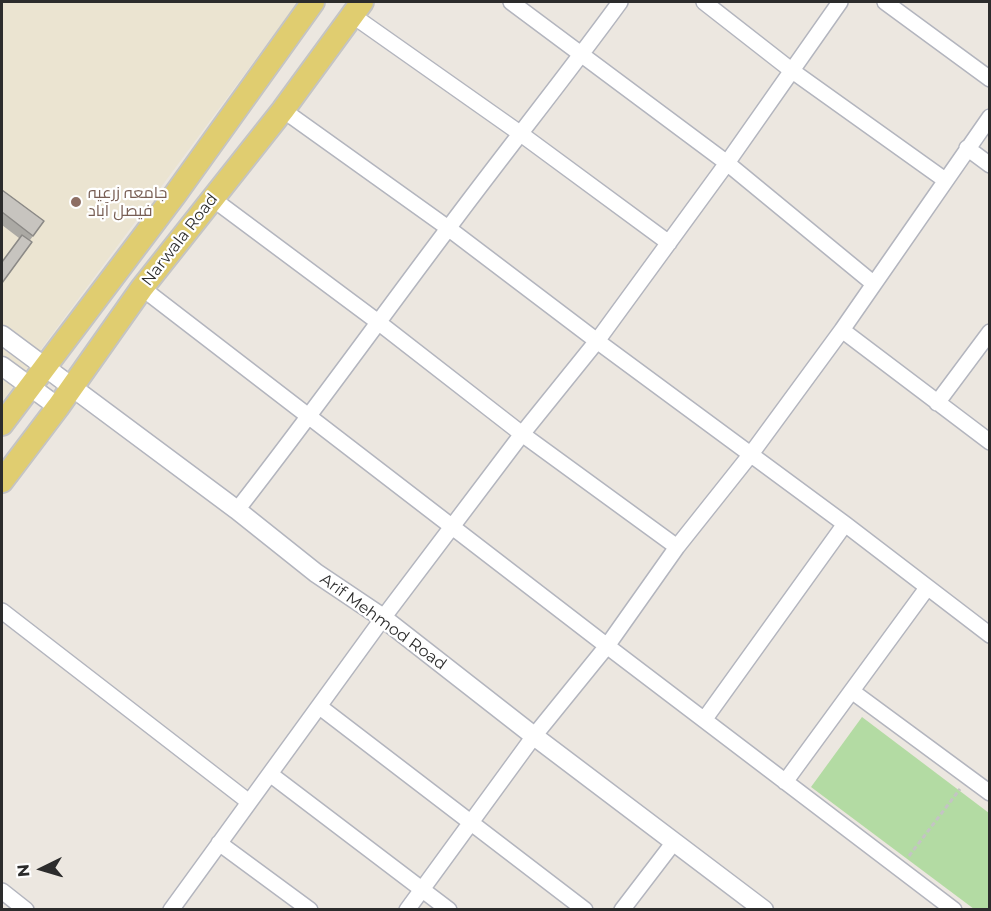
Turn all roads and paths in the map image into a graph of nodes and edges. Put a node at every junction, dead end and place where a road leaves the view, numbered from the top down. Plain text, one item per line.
1 (313, 2) edge
2 (511, 2) edge
3 (620, 2) edge
4 (704, 2) edge
5 (840, 2) edge
6 (885, 2) edge
7 (357, 8) edge
8 (581, 56) junction
9 (791, 70) junction
10 (990, 79) edge
11 (283, 110) junction
12 (990, 117) edge
13 (521, 134) junction
14 (967, 148) junction
15 (727, 163) junction
16 (990, 165) edge
17 (945, 180) junction
18 (213, 199) junction
19 (448, 228) junction
20 (669, 243) junction
21 (874, 284) junction
22 (142, 288) junction
23 (378, 322) junction
24 (842, 330) junction
25 (990, 332) edge
26 (2, 335) edge
27 (597, 341) junction
28 (2, 366) edge
29 (44, 368) junction
30 (30, 387) junction
31 (72, 388) junction
32 (937, 403) junction
33 (58, 407) junction
34 (310, 416) junction
35 (2, 424) edge
36 (522, 434) junction
37 (990, 442) edge
38 (751, 454) junction
39 (2, 481) edge
40 (237, 510) junction
41 (846, 524) junction
42 (452, 526) junction
43 (677, 548) junction
44 (927, 588) junction
45 (2, 611) edge
46 (383, 618) junction
47 (990, 635) edge
48 (607, 646) junction
49 (853, 692) junction
50 (320, 707) junction
51 (704, 720) junction
52 (534, 736) junction
53 (270, 774) junction
54 (968, 778) junction
55 (785, 782) junction
56 (990, 793) edge
57 (249, 802) junction
58 (470, 821) junction
59 (674, 842) junction
60 (219, 843) junction
61 (899, 869) junction
62 (422, 888) junction
63 (2, 891) edge
64 (26, 909) edge
65 (171, 909) edge
66 (310, 909) edge
67 (407, 909) edge
68 (449, 909) edge
69 (585, 909) edge
70 (622, 909) edge
71 (764, 909) edge
72 (954, 909) edge

1 - 29 main road, Narwala Road
2 - 8 street
3 - 8 street
4 - 9 street
5 - 9 street
6 - 10 street
7 - 11 main road, Narwala Road
7 - 13 street
8 - 13 street
8 - 15 street
9 - 15 street
9 - 17 street
11 - 18 main road, Narwala Road
11 - 19 street
12 - 14 street
13 - 19 street
13 - 20 street
14 - 16 street
14 - 17 street
15 - 20 street
15 - 21 street
17 - 21 street
18 - 22 main road, Narwala Road
18 - 23 street
19 - 23 street
19 - 27 street
20 - 27 street
21 - 24 street
22 - 31 main road, Narwala Road
22 - 34 street
23 - 34 street
23 - 36 street
24 - 32 street
24 - 38 street
25 - 32 street
26 - 29 street, Arif Mehmod Road
27 - 36 street
27 - 38 street
28 - 30 street
29 - 30 main road, Narwala Road
29 - 31 street, Arif Mehmod Road
30 - 33 street
30 - 35 main road, Narwala Road
31 - 33 main road, Narwala Road
31 - 40 street, Arif Mehmod Road
32 - 37 street
33 - 39 main road, Narwala Road
34 - 40 street
34 - 42 street
36 - 42 street
36 - 43 street
38 - 41 street
38 - 43 street
40 - 46 street, Arif Mehmod Road
41 - 44 street
41 - 51 street
42 - 46 street
42 - 48 street
43 - 48 street
44 - 47 street
44 - 49 street
45 - 57 street
46 - 50 street
46 - 52 street, Arif Mehmod Road
48 - 51 street
48 - 52 street
49 - 54 street
49 - 55 street
50 - 53 street
50 - 58 street
51 - 55 street
52 - 58 street
52 - 59 street, Arif Mehmod Road
53 - 57 street
53 - 62 street
54 - 56 street
54 - 61 path
55 - 61 street
57 - 60 street
58 - 62 street
58 - 69 street
59 - 70 street
59 - 71 street, Arif Mehmod Road
60 - 65 street
60 - 66 street
61 - 72 street
62 - 67 street
62 - 68 street
63 - 64 street

